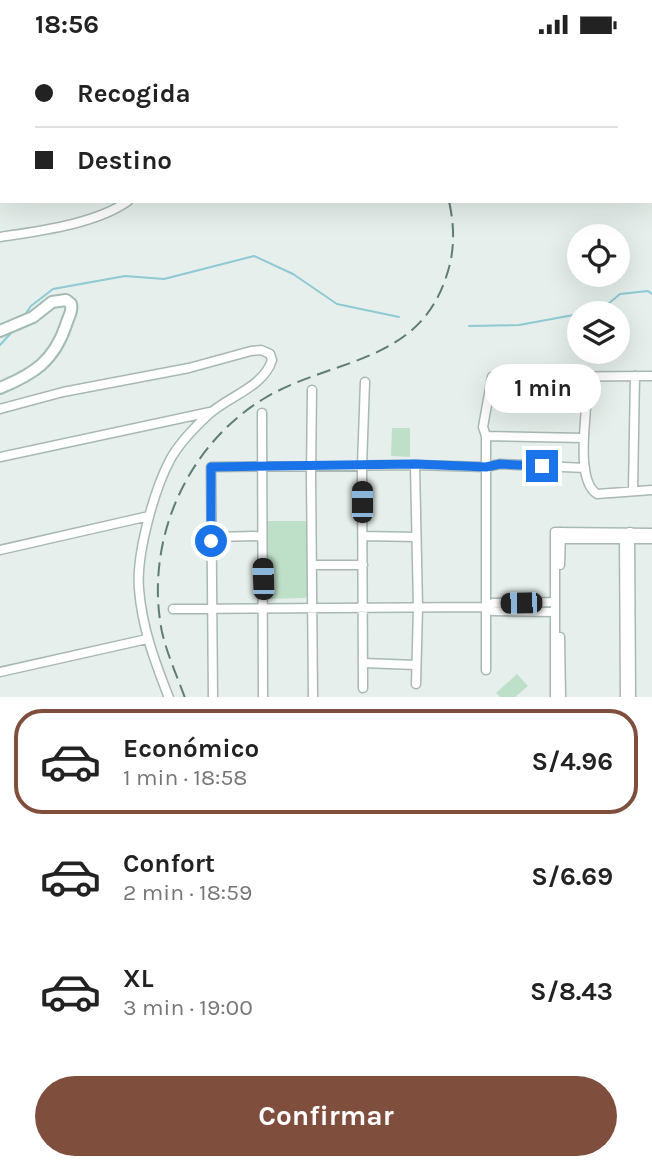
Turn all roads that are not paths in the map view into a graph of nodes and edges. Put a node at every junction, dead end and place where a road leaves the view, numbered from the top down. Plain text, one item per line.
1 (116, 205) edge
2 (0, 237) edge
3 (0, 331) edge
4 (635, 376) junction
5 (652, 376) edge
6 (365, 382) dead end
7 (0, 388) edge
8 (312, 390) dead end
9 (586, 407) dead end
10 (0, 409) edge
11 (210, 412) junction
12 (262, 413) dead end
13 (486, 436) junction
14 (584, 438) junction
15 (0, 457) edge
16 (415, 464) junction
17 (261, 466) junction
18 (362, 466) junction
19 (311, 467) junction
20 (486, 467) junction
21 (585, 468) junction
22 (633, 490) junction
23 (652, 490) edge
24 (149, 516) junction
25 (652, 533) edge
26 (262, 536) junction
27 (363, 536) junction
28 (559, 536) junction
29 (628, 536) junction
30 (211, 537) junction
31 (416, 537) junction
32 (652, 539) edge
33 (0, 550) edge
34 (312, 565) junction
35 (363, 565) junction
36 (555, 602) junction
37 (486, 607) junction
38 (363, 608) junction
39 (418, 608) junction
40 (173, 609) dead end
41 (212, 609) junction
42 (263, 609) junction
43 (312, 609) junction
44 (554, 612) junction
45 (147, 639) junction
46 (363, 663) junction
47 (416, 665) junction
48 (486, 670) dead end
49 (0, 672) edge
50 (416, 684) dead end
51 (363, 688) dead end
52 (169, 697) edge
53 (213, 697) edge
54 (263, 697) edge
55 (313, 697) edge
56 (555, 697) edge
57 (561, 697) edge
58 (625, 697) edge
59 (631, 697) edge

1 - 2 street
3 - 7 street
4 - 5 street
4 - 13 street
4 - 22 street
6 - 18 street
8 - 19 street
9 - 14 street
10 - 11 street
11 - 15 street
11 - 24 street
12 - 17 street
13 - 14 street
13 - 20 street
14 - 21 street
16 - 18 street
16 - 20 street
16 - 31 street
17 - 19 street
17 - 26 street
17 - 30 street
18 - 19 street
18 - 27 street
19 - 34 street
20 - 21 street
20 - 37 street
21 - 22 street
22 - 23 street
24 - 33 street
24 - 45 street
25 - 29 street
26 - 30 street
26 - 42 street
27 - 31 street
27 - 35 street
28 - 29 street
28 - 36 street
28 - 57 street
29 - 32 street
29 - 58 street
29 - 59 street
30 - 41 street
31 - 39 street
34 - 35 street
34 - 43 street
35 - 38 street
36 - 37 street
36 - 44 street
37 - 39 street
37 - 44 street
37 - 48 street
38 - 39 street
38 - 43 street
38 - 46 street
39 - 47 street
40 - 41 street
41 - 42 street
41 - 53 street
42 - 43 street
42 - 54 street
43 - 55 street
44 - 56 street
45 - 49 street
45 - 52 street
46 - 47 street
46 - 51 street
47 - 50 street

